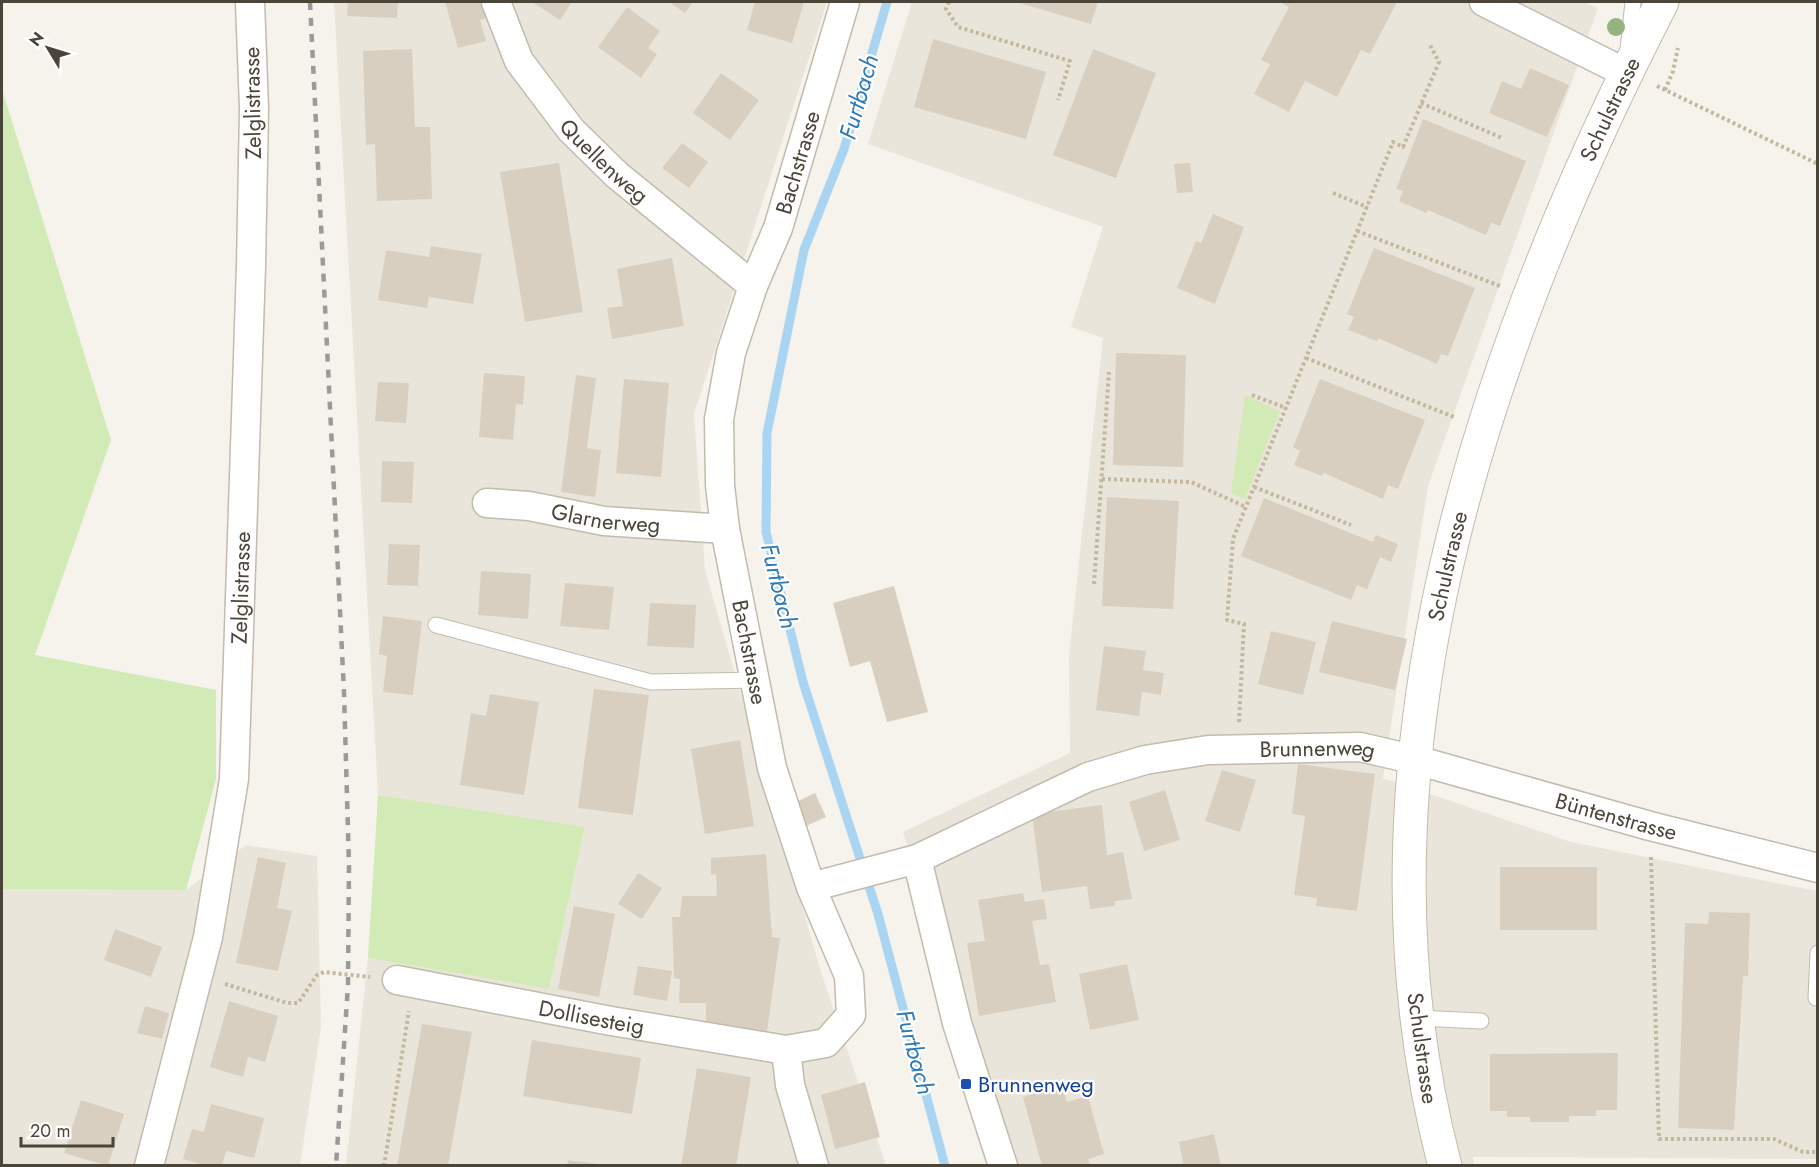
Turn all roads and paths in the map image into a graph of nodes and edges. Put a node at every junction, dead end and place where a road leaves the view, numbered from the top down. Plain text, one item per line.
1 (250, 2) edge
2 (496, 2) edge
3 (845, 2) edge
4 (949, 2) edge
5 (1484, 2) edge
6 (1633, 2) edge
7 (1662, 2) edge
8 (1430, 45) dead end
9 (1626, 73) junction
10 (1665, 90) dead end
11 (1058, 100) dead end
12 (1421, 103) junction
13 (1502, 138) dead end
14 (1818, 164) edge
15 (1333, 193) dead end
16 (1366, 207) junction
17 (1357, 231) junction
18 (753, 286) junction
19 (1500, 286) dead end
20 (1306, 358) junction
21 (1109, 372) dead end
22 (1252, 395) dead end
23 (1286, 408) junction
24 (1454, 417) dead end
25 (1102, 479) junction
26 (1254, 487) junction
27 (487, 502) dead end
28 (1246, 507) junction
29 (1351, 525) dead end
30 (725, 529) junction
31 (1094, 584) dead end
32 (436, 625) dead end
33 (756, 680) junction
34 (1237, 749) junction
35 (1416, 760) junction
36 (1650, 826) junction
37 (917, 859) junction
38 (1818, 868) edge
39 (821, 883) junction
40 (1818, 953) edge
41 (198, 976) junction
42 (405, 982) junction
43 (1816, 998) edge
44 (1417, 1017) junction
45 (1481, 1021) dead end
46 (786, 1050) junction
47 (1818, 1152) edge
48 (149, 1166) edge
49 (384, 1166) edge
50 (814, 1166) edge
51 (1003, 1166) edge
52 (1445, 1166) edge

1 - 41 street, Zelglistrasse
2 - 18 street, Quellenweg
3 - 18 street, Bachstrasse
4 - 11 path
5 - 9 street
6 - 9 lane
7 - 9 street, Schulstrasse
8 - 12 path
9 - 35 street, Schulstrasse
10 - 14 path
12 - 13 path
12 - 16 path
15 - 16 path
16 - 17 path
17 - 19 path
17 - 20 path
18 - 30 street, Bachstrasse
20 - 23 path
20 - 24 path
21 - 25 path
22 - 23 path
23 - 26 path
25 - 28 path
25 - 31 path
26 - 28 path
26 - 29 path
27 - 30 street, Glarnerweg
28 - 34 path
30 - 33 street, Bachstrasse
32 - 33 lane
33 - 39 street, Bachstrasse
34 - 35 street, Brunnenweg
34 - 37 street, Brunnenweg
35 - 36 street, Büntenstrasse
35 - 44 street, Schulstrasse
36 - 38 street, Büntenstrasse
36 - 47 path
37 - 39 street
37 - 51 street
39 - 46 street, Bachstrasse
40 - 43 lane
41 - 42 path
41 - 48 street, Zelglistrasse
42 - 46 street, Dollisesteig
42 - 49 path
44 - 45 lane
44 - 52 street, Schulstrasse
46 - 50 street

